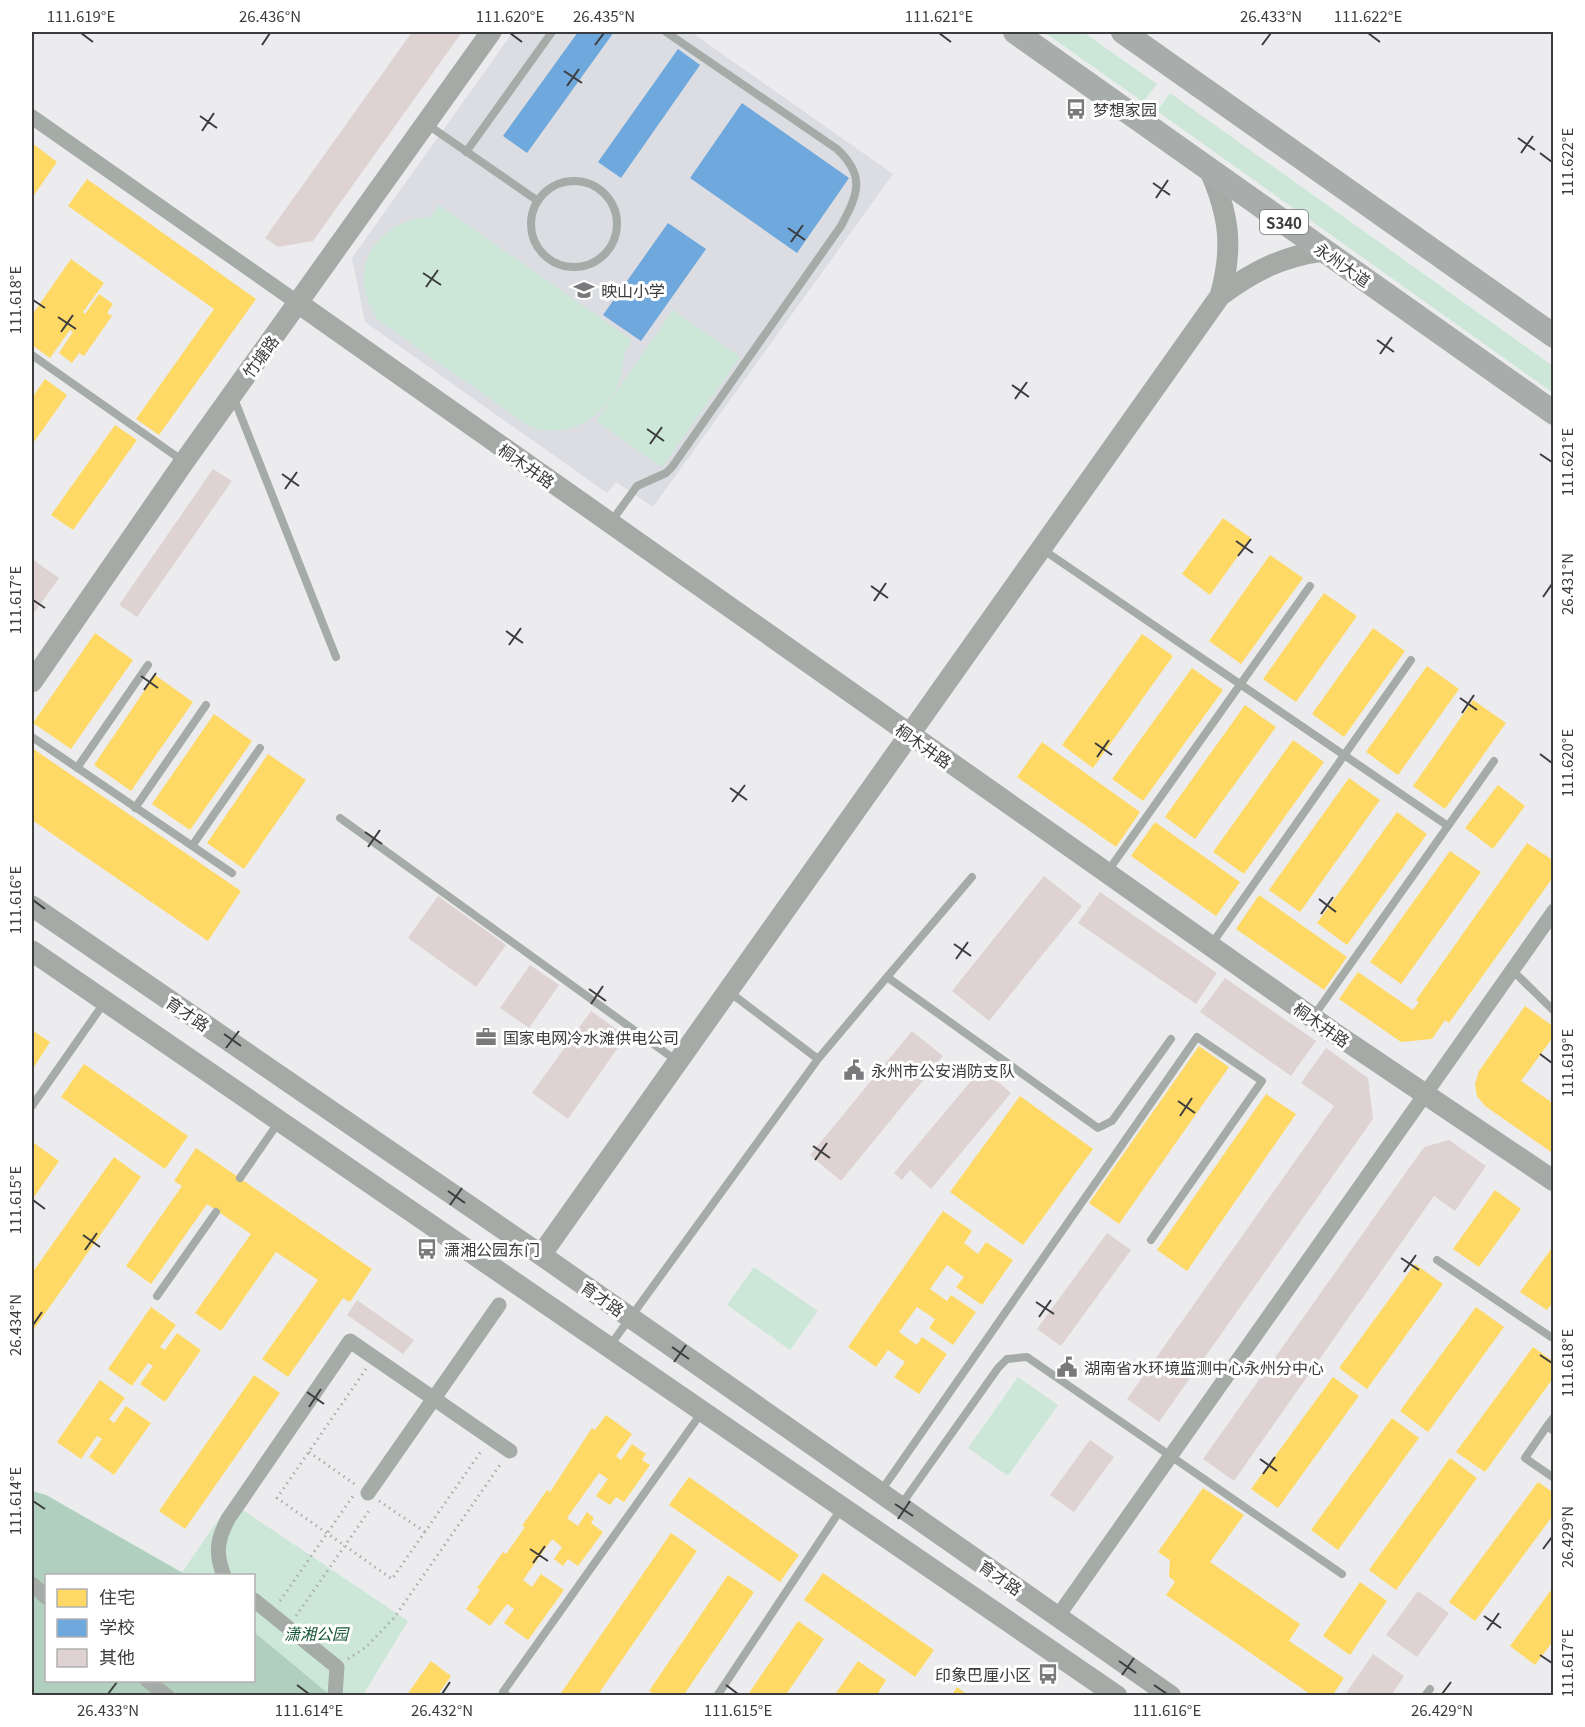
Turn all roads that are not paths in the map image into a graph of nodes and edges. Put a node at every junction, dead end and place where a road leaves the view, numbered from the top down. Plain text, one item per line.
1 (491, 32) edge
2 (552, 32) edge
3 (666, 32) edge
4 (1015, 32) edge
5 (1122, 32) edge
6 (32, 117) edge
7 (426, 124) junction
8 (466, 152) junction
9 (1208, 167) junction
10 (538, 201) junction
11 (1324, 251) junction
12 (1220, 296) junction
13 (298, 303) junction
14 (1554, 336) edge
15 (32, 355) edge
16 (233, 394) junction
17 (1554, 413) edge
18 (184, 462) junction
19 (610, 523) junction
20 (1041, 548) junction
21 (1310, 586) dead end
22 (336, 657) dead end
23 (1411, 660) dead end
24 (148, 666) dead end
25 (32, 682) edge
26 (1241, 683) junction
27 (206, 705) dead end
28 (911, 736) junction
29 (32, 737) edge
30 (260, 748) dead end
31 (1344, 754) junction
32 (1494, 761) dead end
33 (76, 768) junction
34 (135, 808) junction
35 (340, 818) dead end
36 (1448, 826) junction
37 (192, 846) junction
38 (232, 873) dead end
39 (1107, 873) junction
40 (972, 877) dead end
41 (32, 906) edge
42 (1554, 911) edge
43 (1210, 946) junction
44 (32, 951) edge
45 (1512, 970) junction
46 (887, 977) junction
47 (728, 991) junction
48 (105, 1002) junction
49 (1554, 1011) edge
50 (1312, 1018) junction
51 (1171, 1039) dead end
52 (818, 1059) junction
53 (678, 1061) junction
54 (1424, 1095) junction
55 (32, 1106) edge
56 (279, 1122) junction
57 (240, 1178) dead end
58 (1554, 1181) edge
59 (216, 1212) dead end
60 (1151, 1240) dead end
61 (542, 1255) junction
62 (1437, 1260) dead end
63 (157, 1296) dead end
64 (499, 1305) dead end
65 (631, 1317) junction
66 (1554, 1339) edge
67 (608, 1348) junction
68 (434, 1399) junction
69 (702, 1412) junction
70 (1554, 1417) edge
71 (1550, 1429) edge
72 (510, 1451) road end
73 (1170, 1457) junction
74 (1554, 1478) edge
75 (880, 1492) junction
76 (368, 1493) road end
77 (900, 1506) junction
78 (842, 1508) junction
79 (224, 1574) edge
80 (1342, 1574) dead end
81 (32, 1584) edge
82 (45, 1596) edge
83 (255, 1601) edge
84 (1058, 1616) junction
85 (150, 1682) edge
86 (167, 1695) edge
87 (335, 1695) edge
88 (508, 1695) edge
89 (717, 1695) edge
90 (1117, 1695) edge
91 (1171, 1695) edge

1 - 7 street, 竹塘路
2 - 8 lane
3 - 19 lane
4 - 9 main road, 永州大道 / S340
5 - 14 main road
6 - 13 street
7 - 8 lane
7 - 13 street, 竹塘路
8 - 10 lane
9 - 11 main road, 永州大道 / S340
9 - 12 street
10 - 10 lane
11 - 12 street
11 - 17 main road, 永州大道 / S340
12 - 20 street
13 - 16 street, 竹塘路
13 - 19 street, 桐木井路
15 - 18 lane
16 - 18 street, 竹塘路
16 - 22 lane
18 - 25 street, 竹塘路
19 - 28 street, 桐木井路
20 - 26 lane
20 - 28 street
21 - 26 lane
23 - 31 lane
24 - 33 lane
26 - 31 lane
26 - 39 lane
27 - 34 lane
28 - 39 street, 桐木井路
28 - 47 street
29 - 33 lane
30 - 37 lane
31 - 36 lane
31 - 43 lane
32 - 36 lane
33 - 34 lane
34 - 37 lane
35 - 53 lane
36 - 50 lane
37 - 38 lane
39 - 43 street, 桐木井路
40 - 46 lane
41 - 61 street, 育才路
42 - 45 street
43 - 50 street, 桐木井路
44 - 48 street, 育才路
45 - 49 lane
45 - 54 street
46 - 51 lane
46 - 52 lane
47 - 52 lane
47 - 53 street
48 - 55 lane
48 - 56 street, 育才路
50 - 54 street, 桐木井路
52 - 65 lane
53 - 61 street
54 - 58 street, 桐木井路
54 - 73 street
56 - 57 lane
56 - 67 street, 育才路
59 - 63 lane
60 - 75 lane
61 - 65 street, 育才路
62 - 66 lane
64 - 68 street
65 - 67 lane
65 - 75 street, 育才路
67 - 69 street, 育才路
68 - 72 street
68 - 76 street
68 - 79 street
69 - 78 street, 育才路
69 - 88 lane
70 - 71 lane
71 - 74 lane
73 - 77 lane
73 - 80 lane
73 - 84 street
75 - 77 street, 育才路
77 - 84 street, 育才路
78 - 89 lane
78 - 90 street, 育才路
81 - 82 street
83 - 87 street
84 - 91 street, 育才路
85 - 86 street

